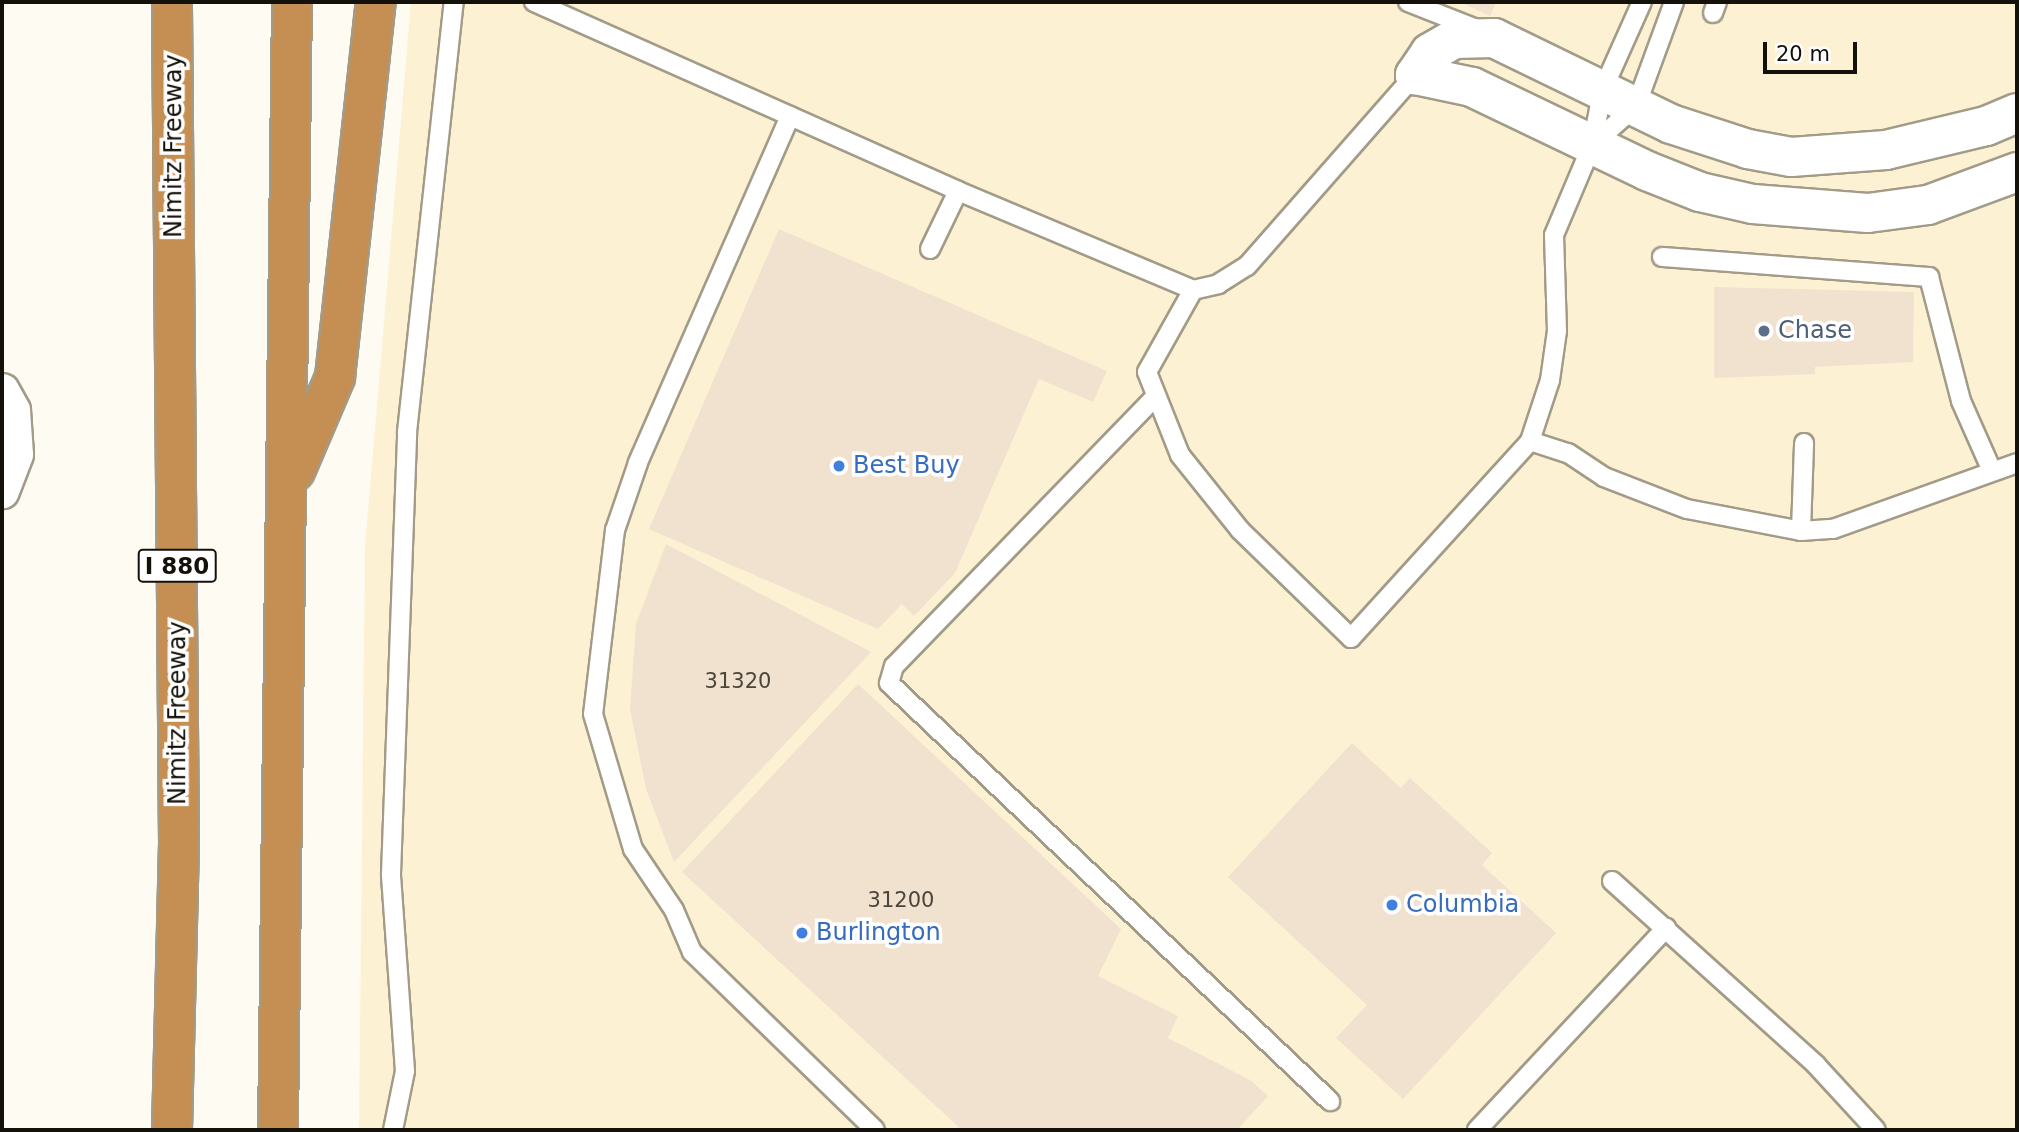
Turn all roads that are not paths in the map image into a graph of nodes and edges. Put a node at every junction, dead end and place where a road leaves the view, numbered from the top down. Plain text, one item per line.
1 (172, 2) edge
2 (292, 2) edge
3 (376, 2) edge
4 (454, 2) edge
5 (534, 2) edge
6 (1408, 2) edge
7 (1642, 2) edge
8 (1674, 2) edge
9 (1494, 38) junction
10 (1415, 75) junction
11 (1603, 89) junction
12 (1636, 106) junction
13 (2017, 113) edge
14 (790, 116) junction
15 (1591, 145) junction
16 (2017, 172) edge
17 (958, 191) junction
18 (930, 249) dead end
19 (1662, 257) dead end
20 (1193, 290) junction
21 (2, 390) edge
22 (1156, 396) junction
23 (1530, 440) junction
24 (1804, 443) dead end
25 (2017, 463) edge
26 (1992, 471) junction
27 (288, 489) junction
28 (2, 491) edge
29 (1801, 531) junction
30 (1612, 881) dead end
31 (1666, 928) junction
32 (1330, 1101) dead end
33 (172, 1130) edge
34 (278, 1130) edge
35 (393, 1130) edge
36 (875, 1130) edge
37 (1477, 1130) edge
38 (1876, 1130) edge

1 - 33 highway, Nimitz Freeway / I 880
2 - 27 highway
3 - 27 highway
4 - 35 lane
5 - 14 lane
6 - 9 lane
7 - 11 lane
8 - 12 lane
9 - 10 street
9 - 11 street
10 - 15 street
10 - 20 lane
11 - 12 street
11 - 15 lane
12 - 13 street
12 - 15 lane
14 - 17 lane
14 - 36 lane
15 - 16 street
15 - 23 lane
17 - 18 lane
17 - 20 lane
19 - 26 lane
20 - 22 lane
21 - 28 street
22 - 23 lane
22 - 32 lane
23 - 29 lane
24 - 29 lane
25 - 26 lane
26 - 29 lane
27 - 34 highway
30 - 31 lane
31 - 37 lane
31 - 38 lane

